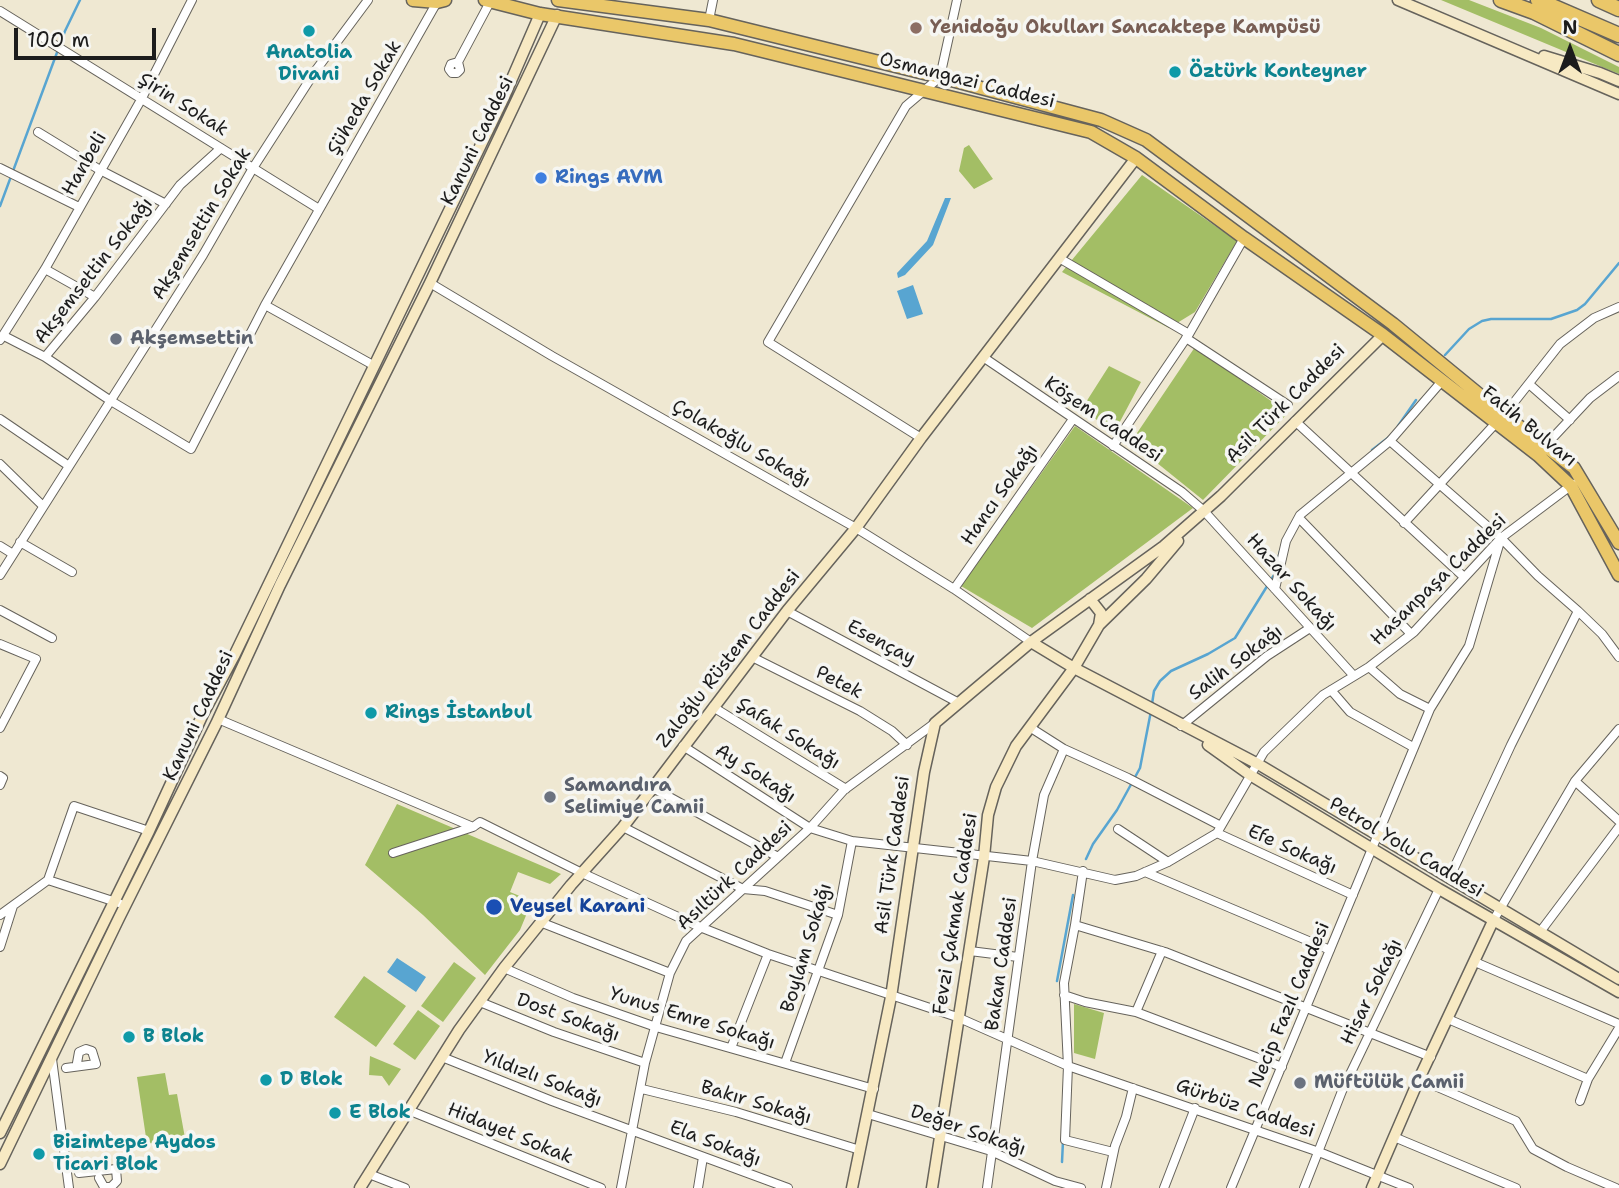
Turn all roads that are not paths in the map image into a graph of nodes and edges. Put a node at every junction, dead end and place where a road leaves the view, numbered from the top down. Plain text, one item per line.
1 (191, 0) edge
2 (368, 0) edge
3 (413, 0) edge
4 (554, 0) edge
5 (713, 0) edge
6 (957, 0) edge
7 (1398, 0) edge
8 (1501, 0) edge
9 (1538, 0) edge
10 (1598, 0) edge
11 (441, 1) edge
12 (487, 1) edge
13 (1619, 9) edge
14 (0, 10) edge
15 (540, 14) junction
16 (557, 15) junction
17 (709, 20) junction
18 (1619, 35) edge
19 (1491, 40) junction
20 (1619, 54) edge
21 (458, 62) dead end
22 (940, 77) junction
23 (1619, 81) edge
24 (927, 90) junction
25 (1619, 94) edge
26 (142, 98) junction
27 (38, 132) dead end
28 (221, 148) junction
29 (1136, 158) junction
30 (253, 168) junction
31 (3, 169) edge
32 (100, 170) junction
33 (166, 204) junction
34 (79, 207) junction
35 (319, 209) junction
36 (1244, 238) junction
37 (1059, 258) junction
38 (46, 269) junction
39 (417, 275) junction
40 (430, 283) junction
41 (95, 297) junction
42 (265, 305) junction
43 (1619, 307) edge
44 (1393, 324) junction
45 (1383, 335) junction
46 (1187, 336) junction
47 (2, 338) edge
48 (44, 357) junction
49 (983, 357) junction
50 (373, 365) junction
51 (1619, 376) edge
52 (1442, 381) junction
53 (1529, 384) junction
54 (111, 401) junction
55 (1288, 405) dead end
56 (0, 419) edge
57 (1073, 419) junction
58 (1500, 419) junction
59 (1570, 420) junction
60 (1294, 421) junction
61 (920, 438) junction
62 (1390, 441) junction
63 (1113, 446) junction
64 (1542, 451) junction
65 (0, 464) edge
66 (69, 466) junction
67 (1351, 474) junction
68 (1576, 483) junction
69 (1440, 484) junction
70 (43, 506) junction
71 (1204, 511) junction
72 (1299, 518) junction
73 (1404, 523) junction
74 (856, 528) junction
75 (1501, 538) junction
76 (20, 542) junction
77 (1619, 543) edge
78 (0, 546) edge
79 (13, 554) junction
80 (72, 572) dead end
81 (0, 575) edge
82 (1619, 575) edge
83 (1464, 577) junction
84 (1275, 588) junction
85 (954, 589) junction
86 (1090, 599) junction
87 (0, 610) edge
88 (787, 611) junction
89 (1578, 611) junction
90 (1099, 625) junction
91 (1310, 628) junction
92 (1411, 634) junction
93 (52, 638) dead end
94 (1031, 642) junction
95 (0, 644) edge
96 (1080, 656) junction
97 (752, 657) junction
98 (1619, 657) edge
99 (1368, 667) junction
100 (1074, 668) junction
101 (1088, 676) junction
102 (1354, 676) junction
103 (1331, 690) junction
104 (959, 703) junction
105 (713, 707) junction
106 (1430, 709) junction
107 (218, 719) junction
108 (935, 723) junction
109 (1181, 726) junction
110 (0, 728) edge
111 (1031, 729) junction
112 (1619, 729) edge
113 (907, 745) junction
114 (683, 746) junction
115 (1413, 747) junction
116 (1064, 748) junction
117 (1258, 764) junction
118 (1250, 775) junction
119 (0, 776) edge
120 (1575, 781) junction
121 (0, 785) edge
122 (653, 788) junction
123 (846, 789) junction
124 (1619, 821) edge
125 (473, 827) junction
126 (622, 827) junction
127 (1619, 827) edge
128 (810, 828) junction
129 (1118, 829) dead end
130 (1219, 830) junction
131 (149, 831) junction
132 (1379, 834) junction
133 (852, 841) junction
134 (913, 847) junction
135 (1373, 848) junction
136 (393, 853) dead end
137 (778, 857) junction
138 (984, 857) junction
139 (1032, 861) junction
140 (1168, 862) junction
141 (1083, 871) junction
142 (1145, 872) junction
143 (582, 873) junction
144 (1449, 879) junction
145 (48, 880) junction
146 (743, 889) junction
147 (1439, 889) junction
148 (1353, 895) junction
149 (113, 901) junction
150 (13, 906) junction
151 (125, 906) junction
152 (1500, 908) junction
153 (0, 915) edge
154 (838, 915) junction
155 (1493, 921) junction
156 (540, 922) junction
157 (1075, 925) junction
158 (700, 927) junction
159 (1540, 932) junction
160 (0, 947) edge
161 (1330, 950) junction
162 (970, 951) junction
163 (1163, 951) junction
164 (768, 954) junction
165 (1018, 957) junction
166 (1475, 962) junction
167 (505, 968) junction
168 (670, 973) junction
169 (819, 973) junction
170 (1619, 979) edge
171 (1619, 992) edge
172 (1064, 995) junction
173 (891, 997) junction
174 (480, 1002) junction
175 (1307, 1008) junction
176 (1136, 1012) junction
177 (957, 1017) junction
178 (1448, 1020) junction
179 (1619, 1026) edge
180 (656, 1027) junction
181 (1370, 1033) junction
182 (1008, 1040) junction
183 (731, 1048) junction
184 (442, 1057) junction
185 (1431, 1057) junction
186 (51, 1058) junction
187 (77, 1063) dead end
188 (645, 1063) junction
189 (785, 1063) junction
190 (1068, 1066) junction
191 (1282, 1067) junction
192 (66, 1068) dead end
193 (1419, 1079) junction
194 (1588, 1079) junction
195 (1133, 1088) junction
196 (642, 1089) junction
197 (874, 1089) junction
198 (1580, 1101) dead end
199 (1195, 1108) junction
200 (408, 1110) junction
201 (868, 1114) junction
202 (631, 1129) junction
203 (1256, 1130) junction
204 (0, 1132) edge
205 (941, 1136) junction
206 (13, 1137) junction
207 (1394, 1137) junction
208 (860, 1150) junction
209 (991, 1151) junction
210 (1113, 1152) junction
211 (1319, 1152) junction
212 (703, 1157) junction
213 (0, 1164) edge
214 (79, 1173) dead end
215 (369, 1174) junction
216 (1377, 1175) junction
217 (99, 1178) dead end
218 (1055, 1184) edge
219 (69, 1188) edge
220 (359, 1188) edge
221 (405, 1188) edge
222 (601, 1188) edge
223 (621, 1188) edge
224 (698, 1188) edge
225 (788, 1188) edge
226 (852, 1188) edge
227 (932, 1188) edge
228 (987, 1188) edge
229 (1081, 1188) edge
230 (1106, 1188) edge
231 (1164, 1188) edge
232 (1231, 1188) edge
233 (1304, 1188) edge
234 (1372, 1188) edge
235 (1409, 1188) edge
236 (1516, 1188) edge
237 (1616, 1188) edge

1 - 26 street, Hanbeli
2 - 30 street, Akşemsettin Sokak
3 - 11 main road
4 - 15 main road
4 - 16 main road
4 - 17 main road, Osmangazi Caddesi
5 - 17 street
6 - 22 street
7 - 19 street
8 - 20 highway
9 - 18 highway
10 - 13 highway
11 - 35 street, Şüheda Sokak
12 - 15 main road, Osmangazi Caddesi
12 - 21 street
14 - 26 street, Şirin Sokak
15 - 16 main road, Osmangazi Caddesi
15 - 39 street, Kanuni Caddesi
16 - 24 main road, Osmangazi Caddesi
16 - 40 street, Kanuni Caddesi
17 - 22 main road, Osmangazi Caddesi
19 - 23 street
19 - 25 street
22 - 24 street
22 - 44 main road, Osmangazi Caddesi
24 - 29 main road, Osmangazi Caddesi
24 - 61 street
26 - 28 street, Şirin Sokak
26 - 32 street, Hanbeli
27 - 32 street
28 - 30 street, Şirin Sokak
28 - 33 street, Akşemsettin Sokağı
29 - 36 main road, Osmangazi Caddesi
29 - 37 street, Zaloğlu Rüstem Caddesi
30 - 35 street, Şirin Sokak
30 - 54 street, Akşemsettin Sokak
31 - 34 street
32 - 33 street
32 - 34 street, Hanbeli
33 - 41 street, Akşemsettin Sokağı
34 - 38 street, Hanbeli
35 - 42 street, Şüheda Sokak
36 - 45 main road, Osmangazi Caddesi
36 - 46 street
37 - 46 street
37 - 49 street, Zaloğlu Rüstem Caddesi
38 - 41 street
38 - 47 street, Hanbeli
39 - 40 street
39 - 50 street, Kanuni Caddesi
40 - 74 street, Çolakoğlu Sokağı
40 - 107 street, Kanuni Caddesi
41 - 48 street, Akşemsettin Sokağı
42 - 50 street
42 - 54 street, Akşemsettin Sokağı
43 - 53 street
44 - 45 main road, Asil Türk Caddesi
44 - 58 main road, Fatih Bulvarı
45 - 52 main road, Fatih Bulvarı
45 - 60 street, Asil Türk Caddesi
46 - 55 street
46 - 63 street
47 - 48 street
48 - 54 street, Akşemsettin Sokağı
49 - 57 street, Köşem Caddesi
49 - 61 street, Zaloğlu Rüstem Caddesi
50 - 131 street, Kanuni Caddesi
51 - 59 street
52 - 58 main road, Fatih Bulvarı
52 - 62 street
53 - 58 street
53 - 59 street
54 - 66 street, Akşemsettin Sokak
56 - 66 street
57 - 63 street, Köşem Caddesi
57 - 85 street, Hancı Sokağı
58 - 64 main road, Fatih Bulvarı
58 - 69 street
59 - 64 street
60 - 67 street
60 - 71 street, Asil Türk Caddesi
61 - 74 street, Zaloğlu Rüstem Caddesi
62 - 67 street
62 - 69 street
63 - 71 street, Köşem Caddesi
64 - 68 main road, Fatih Bulvarı
65 - 70 street
66 - 70 street, Akşemsettin Sokak
67 - 72 street
67 - 73 street
68 - 75 street, Hasanpaşa Caddesi
68 - 77 main road, Fatih Bulvarı
68 - 82 main road, Fatih Bulvarı
69 - 73 street
69 - 75 street
70 - 76 street, Akşemsettin Sokak
71 - 84 street, Hazar Sokağı
71 - 86 street, Asil Türk Caddesi
71 - 90 street, Asil Türk Caddesi
72 - 84 street
72 - 92 street
73 - 83 street
74 - 85 street, Çolakoğlu Sokağı
74 - 88 street, Zaloğlu Rüstem Caddesi
75 - 83 street, Hasanpaşa Caddesi
75 - 89 street
75 - 106 street, Necip Fazıl Caddesi
76 - 79 street, Akşemsettin Sokak
76 - 80 street
78 - 79 street
79 - 81 street, Akşemsettin Sokak
83 - 92 street, Hasanpaşa Caddesi
84 - 91 street, Hazar Sokağı
85 - 94 street, Çolakoğlu Sokağı
86 - 90 street
86 - 94 street, Asil Türk Caddesi
87 - 93 street
88 - 97 street, Zaloğlu Rüstem Caddesi
88 - 104 street, Esençay
89 - 98 street
89 - 144 street
90 - 96 street, Asil Türk Caddesi
91 - 102 street, Hazar Sokağı
91 - 109 street, Salih Sokağı
92 - 99 street, Hasanpaşa Caddesi
94 - 100 street, Petrol Yolu Caddesi
94 - 104 street, Asil Türk Caddesi
95 - 110 street
96 - 100 street, Asil Türk Caddesi
96 - 101 street
97 - 105 street, Zaloğlu Rüstem Caddesi
97 - 113 street, Petek
99 - 102 street, Hasanpaşa Caddesi
99 - 106 street
100 - 101 street, Petrol Yolu Caddesi
100 - 111 street, Fevzi Çakmak Caddesi
101 - 109 street, Petrol Yolu Caddesi
102 - 103 street, Hasanpaşa Caddesi
103 - 115 street
103 - 117 street, Hasanpaşa Caddesi
104 - 108 street, Asil Türk Caddesi
105 - 114 street, Zaloğlu Rüstem Caddesi
105 - 123 street, Şafak Sokağı
106 - 115 street, Necip Fazıl Caddesi
107 - 125 street
107 - 151 street, Kanuni Caddesi
108 - 113 street, Asıltürk Caddesi
108 - 134 street, Asil Türk Caddesi
109 - 117 street, Petrol Yolu Caddesi
109 - 118 street, Petrol Yolu Caddesi
111 - 116 street, Efe Sokağı
111 - 138 street, Fevzi Çakmak Caddesi
112 - 120 street
113 - 123 street, Asıltürk Caddesi
114 - 122 street, Zaloğlu Rüstem Caddesi
114 - 128 street, Ay Sokağı
115 - 132 street, Necip Fazıl Caddesi
116 - 130 street, Efe Sokağı
116 - 139 street, Bakan Caddesi
117 - 118 street, Hasanpaşa Caddesi
117 - 132 street, Petrol Yolu Caddesi
118 - 130 street, Hasanpaşa Caddesi
118 - 135 street, Petrol Yolu Caddesi
119 - 121 street
120 - 124 street
120 - 152 street
122 - 126 street, Zaloğlu Rüstem Caddesi
122 - 137 street
123 - 128 street, Asıltürk Caddesi
125 - 136 street
125 - 143 street, Gürbüz Caddesi
126 - 143 street, Zaloğlu Rüstem Caddesi
126 - 146 street
127 - 159 street
128 - 133 street, Ay Sokağı
128 - 137 street, Asıltürk Caddesi
129 - 140 street
130 - 140 street, Ay Sokağı
130 - 148 street, Efe Sokağı
131 - 145 street
131 - 149 street, Kanuni Caddesi
132 - 135 street, Necip Fazıl Caddesi
132 - 144 street, Petrol Yolu Caddesi
133 - 134 street, Ay Sokağı
133 - 154 street, Boylam Sokağı
134 - 138 street, Ay Sokağı
134 - 173 street, Asil Türk Caddesi
135 - 147 street, Petrol Yolu Caddesi
135 - 148 street, Necip Fazıl Caddesi
137 - 146 street, Asıltürk Caddesi
138 - 139 street, Ay Sokağı
138 - 162 street, Fevzi Çakmak Caddesi
139 - 141 street, Ay Sokağı
139 - 165 street, Bakan Caddesi
140 - 142 street, Ay Sokağı
141 - 142 street, Ay Sokağı
141 - 157 street
142 - 161 street
143 - 156 street, Zaloğlu Rüstem Caddesi
143 - 158 street, Gürbüz Caddesi
144 - 152 street, Petrol Yolu Caddesi
145 - 149 street
145 - 150 street
146 - 154 street
146 - 158 street, Asıltürk Caddesi
147 - 155 street, Petrol Yolu Caddesi
147 - 181 street, Hisar Sokağı
148 - 161 street, Necip Fazıl Caddesi
149 - 151 street
149 - 204 street, Kanuni Caddesi
150 - 153 street
150 - 160 street
151 - 186 street, Kanuni Caddesi
152 - 155 street
152 - 159 street, Petrol Yolu Caddesi
154 - 169 street, Boylam Sokağı
155 - 166 street
155 - 171 street, Petrol Yolu Caddesi
156 - 167 street, Zaloğlu Rüstem Caddesi
156 - 168 street
157 - 163 street
157 - 172 street
158 - 164 street, Gürbüz Caddesi
158 - 168 street, Asıltürk Caddesi
159 - 170 street, Petrol Yolu Caddesi
161 - 175 street, Necip Fazıl Caddesi
162 - 165 street
162 - 177 street, Fevzi Çakmak Caddesi
163 - 175 street
163 - 176 street
164 - 169 street, Gürbüz Caddesi
164 - 183 street
165 - 182 street, Bakan Caddesi
166 - 178 street
166 - 179 street
167 - 174 street, Zaloğlu Rüstem Caddesi
167 - 180 street, Yunus Emre Sokağı
168 - 180 street, Asıltürk Caddesi
169 - 173 street, Gürbüz Caddesi
169 - 189 street, Boylam Sokağı
172 - 176 street
172 - 190 street
173 - 177 street, Gürbüz Caddesi
173 - 197 street, Asil Türk Caddesi
174 - 184 street, Zaloğlu Rüstem Caddesi
174 - 188 street, Dost Sokağı
175 - 181 street
175 - 191 street, Necip Fazıl Caddesi
176 - 191 street
177 - 182 street, Gürbüz Caddesi
177 - 205 street, Fevzi Çakmak Caddesi
178 - 185 street
178 - 194 street
179 - 194 street
180 - 183 street, Yunus Emre Sokağı
180 - 188 street, Asıltürk Caddesi
181 - 185 street
181 - 211 street, Hisar Sokağı
182 - 190 street, Gürbüz Caddesi
182 - 209 street, Bakan Caddesi
183 - 189 street, Yunus Emre Sokağı
184 - 200 street, Zaloğlu Rüstem Caddesi
184 - 202 street, Yıldızlı Sokağı
185 - 193 street
186 - 206 street, Kanuni Caddesi
186 - 219 street
187 - 192 street
188 - 196 street, Asıltürk Caddesi
189 - 197 street, Yunus Emre Sokağı
190 - 195 street, Gürbüz Caddesi
190 - 210 street
191 - 203 street, Necip Fazıl Caddesi
193 - 207 street
193 - 237 street
194 - 198 street
195 - 199 street, Gürbüz Caddesi
195 - 210 street
196 - 202 street, Asıltürk Caddesi
196 - 208 street, Bakır Sokağı
197 - 201 street, Asil Türk Caddesi
199 - 203 street, Gürbüz Caddesi
199 - 231 street
200 - 215 street, Zaloğlu Rüstem Caddesi
200 - 222 street, Hidayet Sokak
201 - 205 street, Değer Sokağı
201 - 208 street, Asil Türk Caddesi
202 - 212 street, Ela Sokağı
202 - 223 street, Asıltürk Caddesi
203 - 211 street, Gürbüz Caddesi
203 - 232 street, Necip Fazıl Caddesi
204 - 206 street
205 - 209 street, Değer Sokağı
205 - 227 street, Fevzi Çakmak Caddesi
206 - 213 street, Kanuni Caddesi
207 - 216 street
207 - 236 street
208 - 226 street, Asil Türk Caddesi
209 - 218 street, Değer Sokağı
209 - 228 street, Bakan Caddesi
210 - 230 street
211 - 216 street, Gürbüz Caddesi
211 - 233 street, Hisar Sokağı
212 - 224 street
212 - 225 street, Ela Sokağı
214 - 217 street
215 - 220 street, Zaloğlu Rüstem Caddesi
215 - 221 street
216 - 234 street
216 - 235 street, Gürbüz Caddesi
218 - 229 street, Değer Sokağı

